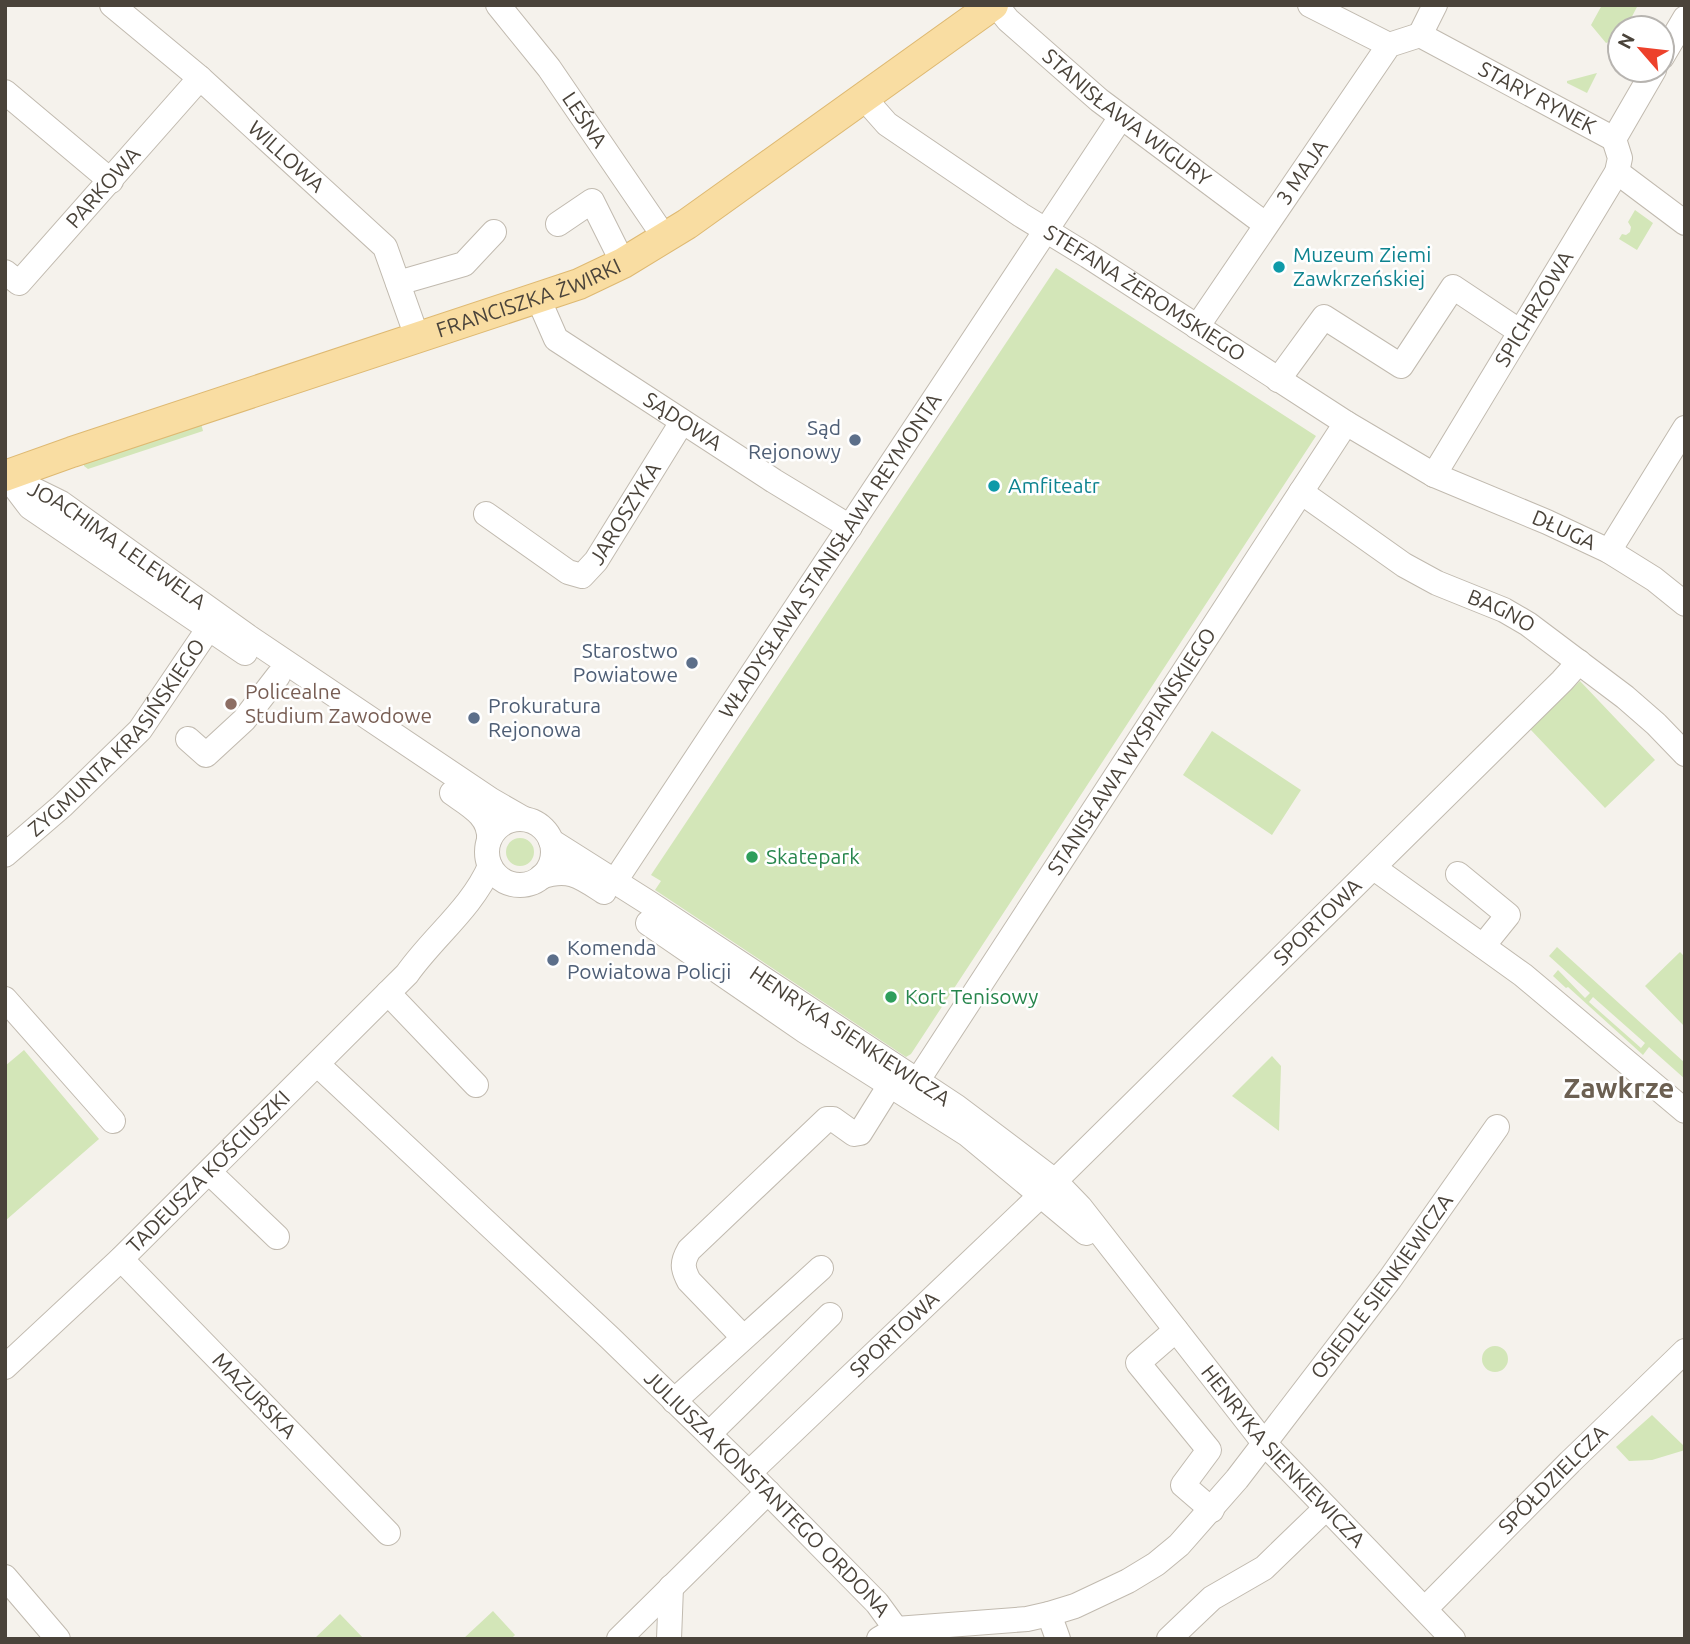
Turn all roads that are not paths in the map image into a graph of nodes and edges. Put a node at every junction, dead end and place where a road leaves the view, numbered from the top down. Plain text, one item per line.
1 (112, 5) edge
2 (498, 5) edge
3 (995, 5) edge
4 (1310, 5) edge
5 (1435, 5) edge
6 (1685, 18) edge
7 (1676, 33) edge
8 (1420, 36) junction
9 (1389, 45) junction
10 (200, 78) junction
11 (1646, 84) edge
12 (5, 92) edge
13 (864, 99) junction
14 (1121, 117) junction
15 (1614, 139) junction
16 (1616, 172) junction
17 (111, 181) junction
18 (1685, 223) edge
19 (558, 224) dead end
20 (1265, 225) junction
21 (1046, 231) junction
22 (494, 232) dead end
23 (664, 238) junction
24 (623, 263) junction
25 (5, 272) edge
26 (398, 284) junction
27 (538, 298) junction
28 (1198, 327) junction
29 (1520, 331) junction
30 (417, 337) junction
31 (1278, 380) junction
32 (682, 422) junction
33 (1346, 424) junction
34 (1685, 428) edge
35 (1434, 475) junction
36 (6, 476) edge
37 (1301, 492) junction
38 (486, 514) dead end
39 (850, 527) junction
40 (1609, 551) junction
41 (1685, 604) edge
42 (214, 621) junction
43 (1579, 662) junction
44 (278, 676) junction
45 (188, 739) dead end
46 (1685, 754) edge
47 (524, 819) junction
48 (489, 839) junction
49 (551, 841) junction
50 (5, 855) edge
51 (490, 866) junction
52 (1374, 868) junction
53 (1458, 874) dead end
54 (541, 877) junction
55 (612, 879) junction
56 (510, 883) junction
57 (1483, 946) junction
58 (407, 974) junction
59 (388, 993) junction
60 (5, 999) edge
61 (318, 1065) junction
62 (918, 1080) junction
63 (890, 1085) junction
64 (476, 1086) dead end
65 (1685, 1111) edge
66 (113, 1121) dead end
67 (1497, 1127) dead end
68 (209, 1172) junction
69 (1048, 1188) junction
70 (277, 1237) dead end
71 (121, 1259) junction
72 (821, 1268) dead end
73 (830, 1315) dead end
74 (1176, 1330) junction
75 (743, 1337) junction
76 (1685, 1351) edge
77 (5, 1367) edge
78 (674, 1401) junction
79 (709, 1434) junction
80 (1265, 1444) junction
81 (749, 1474) junction
82 (768, 1492) junction
83 (1326, 1508) junction
84 (1212, 1510) junction
85 (388, 1532) dead end
86 (5, 1577) edge
87 (671, 1587) junction
88 (1424, 1609) junction
89 (1049, 1615) junction
90 (888, 1634) edge
91 (58, 1639) edge
92 (620, 1639) edge
93 (669, 1639) edge
94 (1058, 1639) edge
95 (1169, 1639) edge
96 (1453, 1639) edge

1 - 10 street, WILLOWA
2 - 23 street, LEŚNA
3 - 13 main road, FRANCISZKA ŻWIRKI
3 - 14 street, STANISŁAWA WIGURY
4 - 9 street
5 - 8 street
6 - 7 street
8 - 9 street
8 - 15 street, STARY RYNEK
9 - 20 street, 3 MAJA
10 - 17 street, PARKOWA
10 - 26 street, WILLOWA
11 - 15 street, STARY RYNEK
12 - 17 street
13 - 21 street, STEFANA ŻEROMSKIEGO
13 - 23 main road, FRANCISZKA ŻWIRKI
14 - 20 street, STANISŁAWA WIGURY
14 - 21 street, WŁADYSŁAWA STANISŁAWA REYMONTA
15 - 16 street
16 - 18 street
16 - 29 street, SPICHRZOWA
17 - 25 street, PARKOWA
19 - 24 street
20 - 28 street, 3 MAJA
21 - 28 street, STEFANA ŻEROMSKIEGO
21 - 39 street, WŁADYSŁAWA STANISŁAWA REYMONTA
22 - 26 street
23 - 24 main road, FRANCISZKA ŻWIRKI
24 - 27 main road, FRANCISZKA ŻWIRKI
26 - 30 street, WILLOWA
27 - 30 main road, FRANCISZKA ŻWIRKI
27 - 32 street, SĄDOWA
28 - 31 street, STEFANA ŻEROMSKIEGO
29 - 31 street
29 - 35 street, SPICHRZOWA
30 - 36 main road, FRANCISZKA ŻWIRKI
31 - 33 street, STEFANA ŻEROMSKIEGO
32 - 38 street, JAROSZYKA
32 - 39 street, SĄDOWA
33 - 35 street, STEFANA ŻEROMSKIEGO
33 - 37 street, STANISŁAWA WYSPIAŃSKIEGO
34 - 40 street
35 - 40 street, DŁUGA
36 - 42 street, JOACHIMA LELEWELA
37 - 43 street, BAGNO
37 - 62 street, STANISŁAWA WYSPIAŃSKIEGO
39 - 55 street, WŁADYSŁAWA STANISŁAWA REYMONTA
40 - 41 street, DŁUGA
42 - 44 street, JOACHIMA LELEWELA
42 - 47 street, JOACHIMA LELEWELA
42 - 50 street, ZYGMUNTA KRASIŃSKIEGO
43 - 46 street, BAGNO
43 - 52 street, SPORTOWA
44 - 45 street
44 - 48 street, JOACHIMA LELEWELA
47 - 48 street
47 - 49 street
48 - 51 street
49 - 54 street
49 - 55 street, HENRYKA SIENKIEWICZA
51 - 56 street
51 - 58 street, TADEUSZA KOŚCIUSZKI
52 - 57 street
52 - 69 street, SPORTOWA
53 - 57 street
54 - 56 street
54 - 63 street, HENRYKA SIENKIEWICZA
55 - 62 street, HENRYKA SIENKIEWICZA
56 - 58 street, TADEUSZA KOŚCIUSZKI
57 - 65 street
58 - 59 street, TADEUSZA KOŚCIUSZKI
59 - 61 street, TADEUSZA KOŚCIUSZKI
59 - 64 street
60 - 66 street
61 - 68 street, TADEUSZA KOŚCIUSZKI
61 - 78 street, JULIUSZA KONSTANTEGO ORDONA
62 - 69 street, HENRYKA SIENKIEWICZA
63 - 69 street, HENRYKA SIENKIEWICZA
63 - 75 street
67 - 80 street, OSIEDLE SIENKIEWICZA
68 - 70 street
68 - 71 street, TADEUSZA KOŚCIUSZKI
69 - 74 street, HENRYKA SIENKIEWICZA
69 - 81 street, SPORTOWA
71 - 77 street, TADEUSZA KOŚCIUSZKI
71 - 85 street, MAZURSKA
72 - 75 street
73 - 79 street
74 - 80 street, HENRYKA SIENKIEWICZA
74 - 84 street
75 - 78 street
76 - 88 street, SPÓŁDZIELCZA
78 - 79 street, JULIUSZA KONSTANTEGO ORDONA
79 - 81 street, JULIUSZA KONSTANTEGO ORDONA
80 - 83 street, HENRYKA SIENKIEWICZA
80 - 84 street, JULIUSZA KONSTANTEGO ORDONA
81 - 82 street, JULIUSZA KONSTANTEGO ORDONA
82 - 87 street
82 - 90 street, JULIUSZA KONSTANTEGO ORDONA
83 - 88 street, HENRYKA SIENKIEWICZA
83 - 95 street
84 - 89 street, JULIUSZA KONSTANTEGO ORDONA
86 - 91 street
87 - 92 street
87 - 93 street
88 - 96 street, HENRYKA SIENKIEWICZA
89 - 90 street, JULIUSZA KONSTANTEGO ORDONA
89 - 94 street

